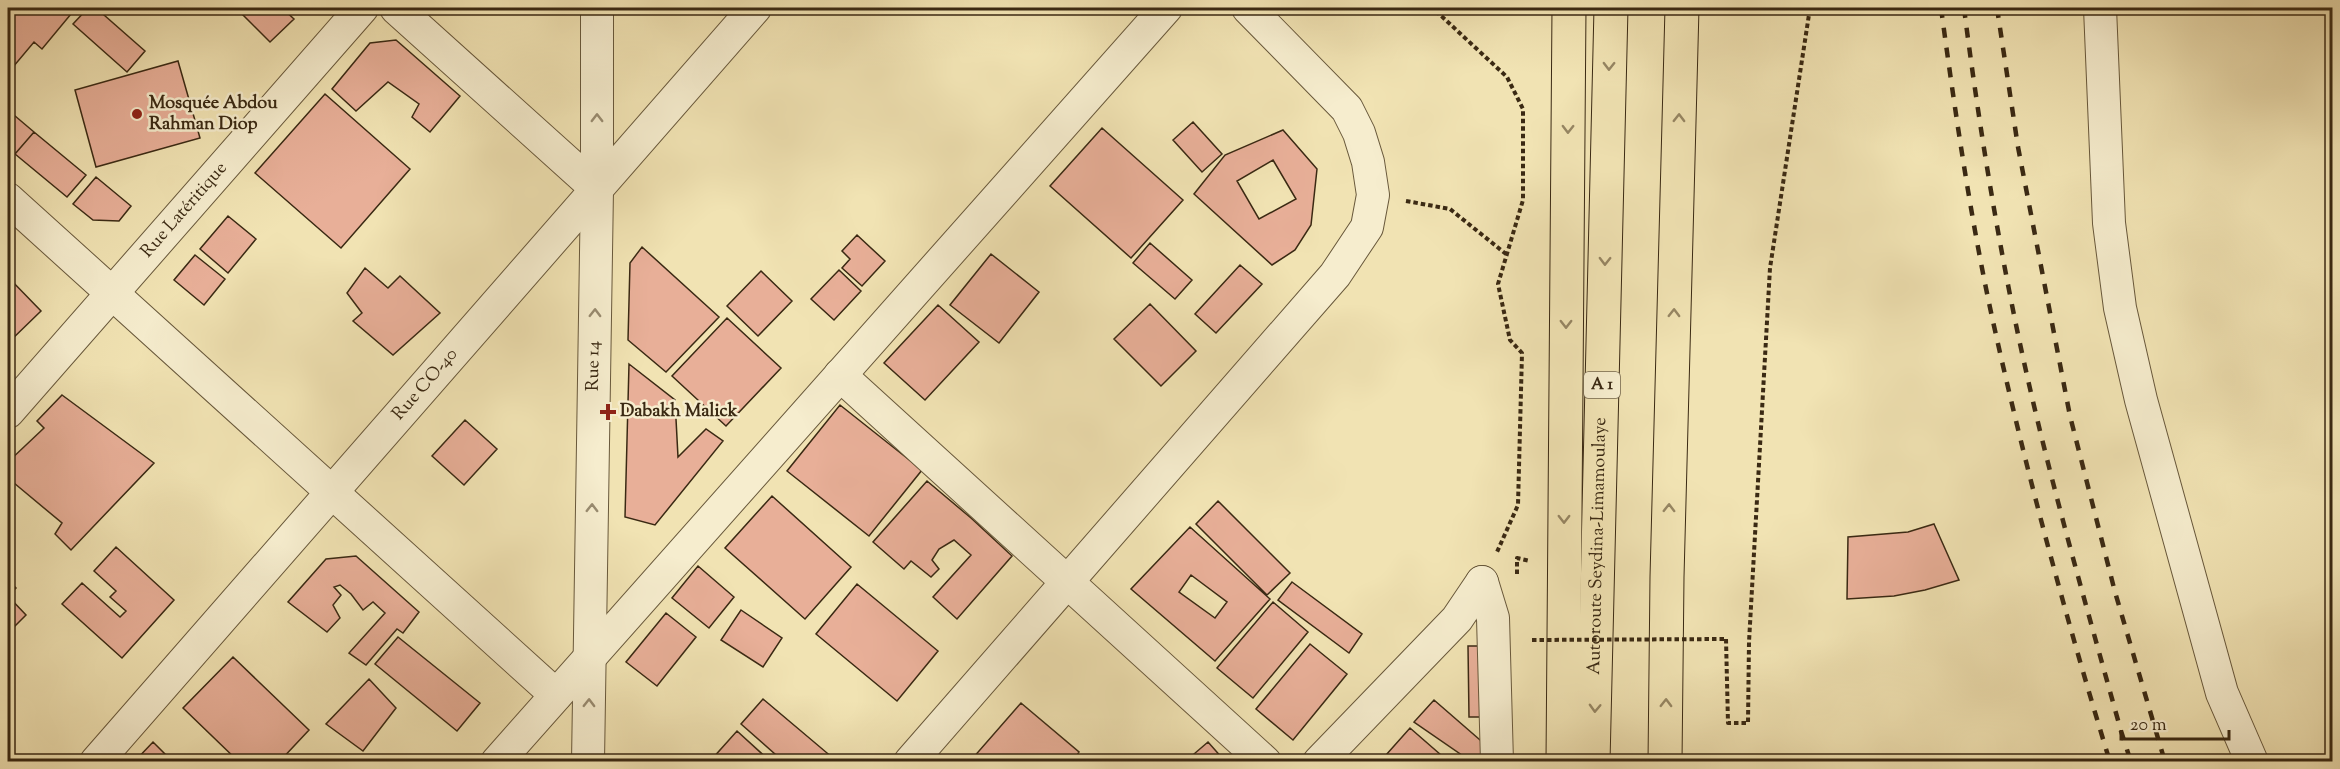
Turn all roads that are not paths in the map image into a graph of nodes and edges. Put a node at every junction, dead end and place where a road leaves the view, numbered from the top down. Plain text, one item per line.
1 (362, 8) edge
2 (396, 8) edge
3 (597, 8) edge
4 (755, 8) edge
5 (1166, 8) edge
6 (1248, 8) edge
7 (1569, 8) edge
8 (1611, 8) edge
9 (1682, 8) edge
10 (2100, 8) edge
11 (597, 189) junction
12 (8, 199) edge
13 (112, 293) junction
14 (840, 375) junction
15 (8, 412) edge
16 (332, 492) junction
17 (1068, 582) junction
18 (589, 657) junction
19 (556, 695) junction
20 (96, 762) edge
21 (497, 762) edge
22 (588, 762) edge
23 (910, 762) edge
24 (1265, 762) edge
25 (1319, 762) edge
26 (1497, 762) edge
27 (1563, 762) edge
28 (1593, 762) edge
29 (1665, 762) edge
30 (2252, 762) edge

1 - 13 street, Rue Latéritique
2 - 11 street
11 -> 3 street, Rue 14
4 - 11 street, Rue CO-40
5 - 14 street
6 - 17 street
7 -> 27 highway
8 -> 28 highway, Autoroute Seydina-Limamoulaye / A 1
29 -> 9 highway
10 - 30 street
11 - 16 street, Rue CO-40
18 -> 11 street, Rue 14
12 - 13 street
13 - 15 street, Rue Latéritique
13 - 16 street
14 - 17 street
14 - 18 street
16 - 19 street
16 - 20 street, Rue CO-40
17 - 23 street
17 - 24 street
18 - 19 street
22 -> 18 street, Rue 14
19 - 21 street
25 - 26 street

